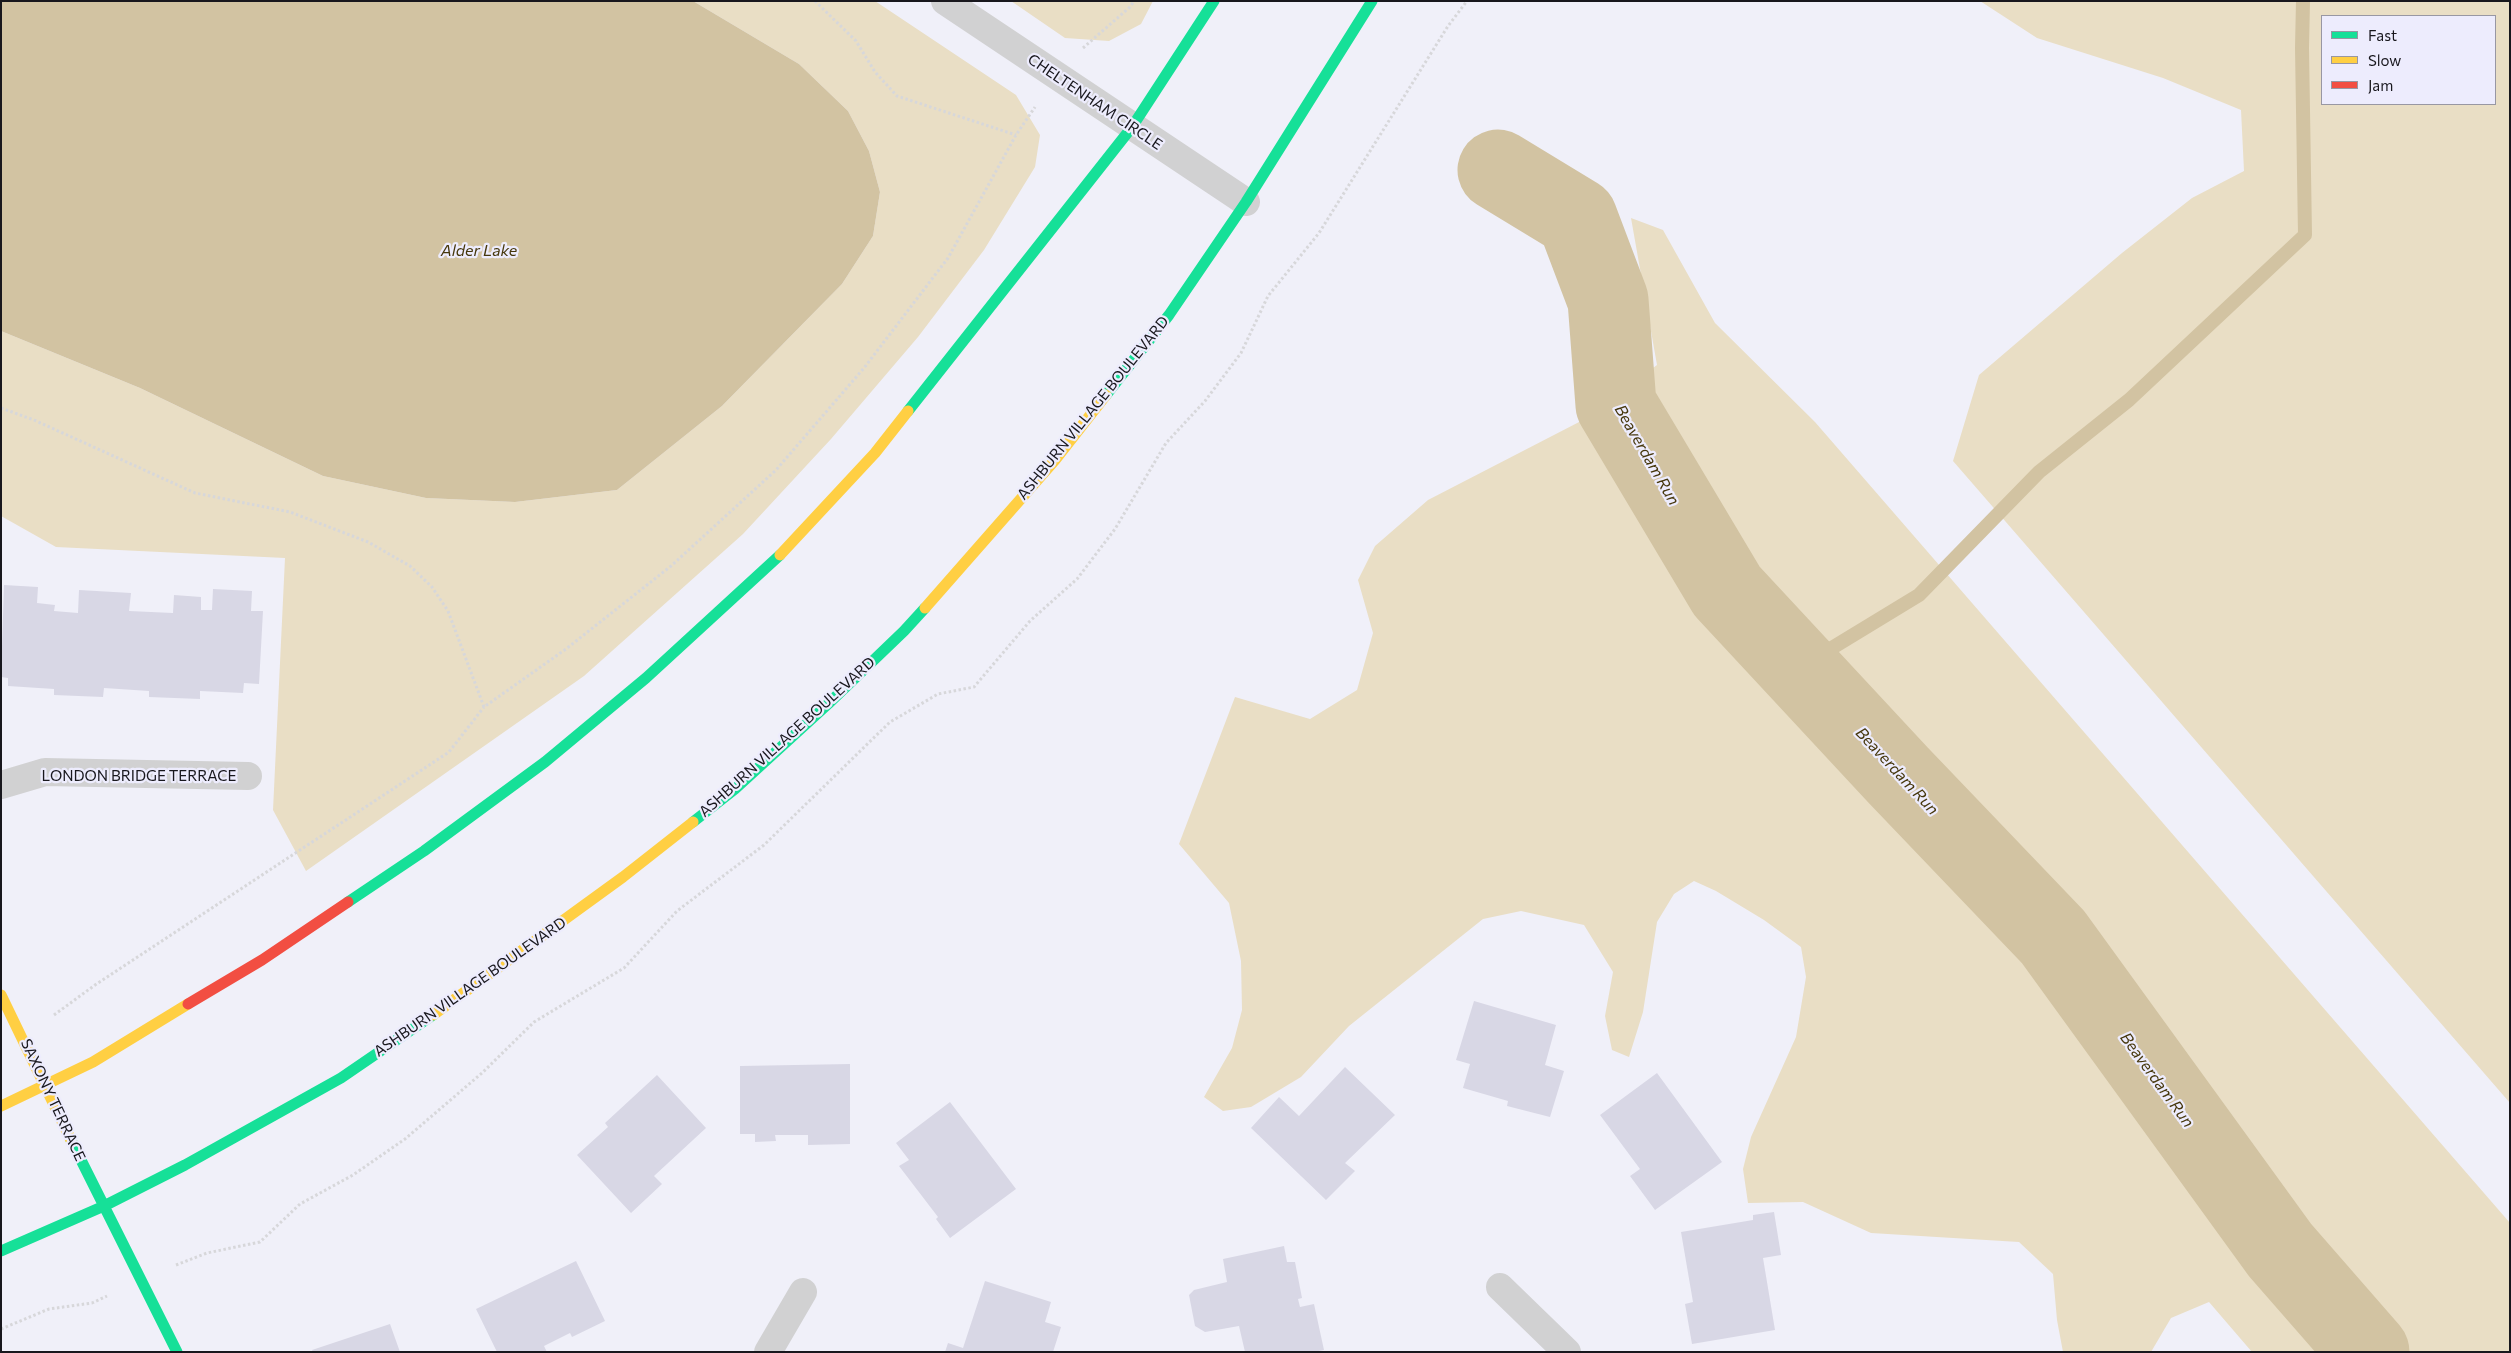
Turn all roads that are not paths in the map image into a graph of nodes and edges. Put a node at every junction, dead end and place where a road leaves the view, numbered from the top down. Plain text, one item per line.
1 (945, 1) edge
2 (1214, 1) edge
3 (1372, 1) edge
4 (1132, 127) junction
5 (1246, 202) junction
6 (248, 776) dead end
7 (1, 785) edge
8 (1, 995) edge
9 (44, 1086) junction
10 (1, 1106) edge
11 (104, 1206) junction
12 (1, 1251) edge
13 (1500, 1287) dead end
14 (803, 1292) dead end
15 (177, 1352) edge
16 (768, 1352) edge
17 (1567, 1352) edge

1 - 4 street, CHELTENHAM CIRCLE
2 - 4 main road
3 - 5 main road, ASHBURN VILLAGE BOULEVARD
4 - 5 street, CHELTENHAM CIRCLE
4 - 9 main road
5 - 11 main road, ASHBURN VILLAGE BOULEVARD
6 - 7 street, LONDON BRIDGE TERRACE
8 - 9 main road, SAXONY TERRACE
9 - 10 main road
9 - 11 main road, SAXONY TERRACE
11 - 12 main road, ASHBURN VILLAGE BOULEVARD
11 - 15 main road, SAXONY TERRACE
13 - 17 street
14 - 16 street

